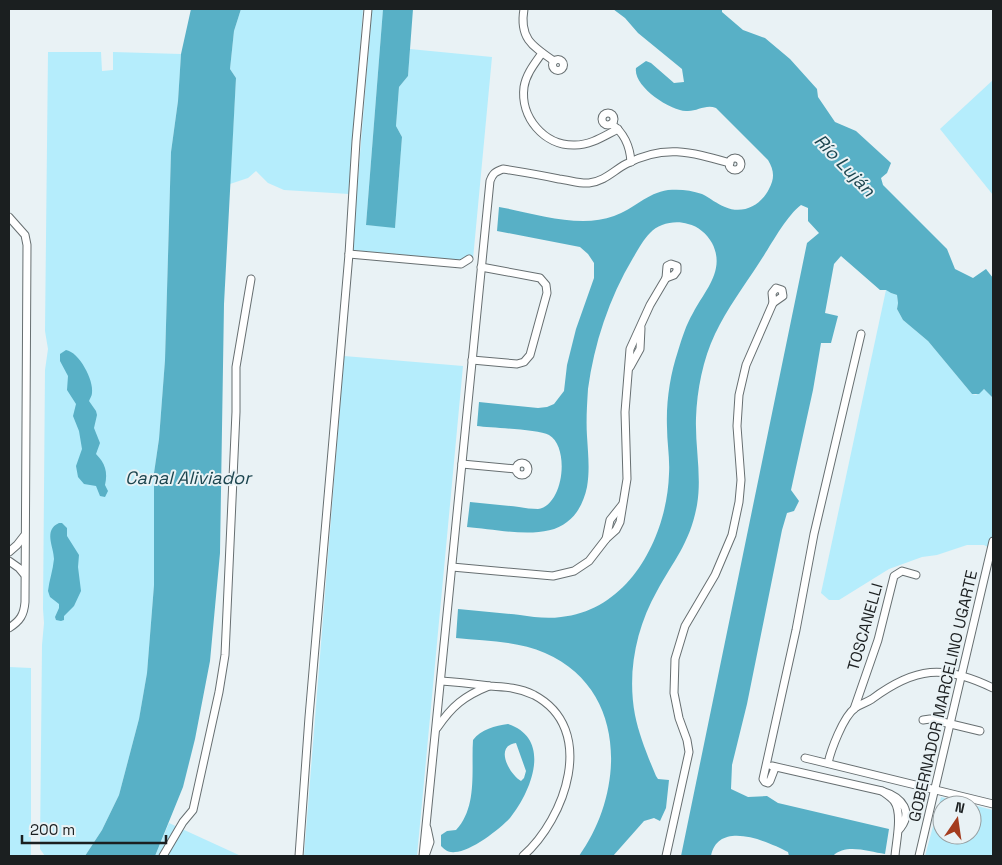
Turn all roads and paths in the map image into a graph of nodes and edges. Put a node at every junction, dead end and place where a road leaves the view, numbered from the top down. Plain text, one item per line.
1 (368, 9) edge
2 (524, 9) edge
3 (542, 53) junction
4 (554, 61) dead end
5 (631, 162) junction
6 (730, 163) dead end
7 (9, 217) edge
8 (349, 254) junction
9 (469, 259) dead end
10 (481, 267) junction
11 (666, 278) dead end
12 (252, 279) dead end
13 (773, 303) dead end
14 (861, 334) dead end
15 (472, 360) junction
16 (462, 464) junction
17 (516, 469) dead end
18 (25, 533) junction
19 (993, 541) edge
20 (9, 552) edge
21 (9, 561) edge
22 (452, 567) junction
23 (24, 574) junction
24 (916, 575) dead end
25 (9, 628) edge
26 (962, 675) junction
27 (441, 681) junction
28 (490, 686) junction
29 (993, 688) edge
30 (854, 709) junction
31 (923, 720) dead end
32 (951, 725) junction
33 (436, 729) junction
34 (980, 731) dead end
35 (805, 758) dead end
36 (768, 761) junction
37 (828, 763) junction
38 (775, 768) junction
39 (935, 790) junction
40 (993, 804) edge
41 (163, 856) edge
42 (299, 856) edge
43 (424, 856) edge
44 (523, 856) edge
45 (666, 856) edge
46 (895, 856) edge
47 (919, 856) edge

1 - 8 street
2 - 3 street
3 - 4 street
3 - 5 street
5 - 6 street
5 - 10 street
7 - 18 street
8 - 9 street
8 - 42 street
10 - 15 street
10 - 15 street
11 - 22 street
12 - 41 street
13 - 45 street
14 - 36 street
15 - 16 street
16 - 17 street
16 - 22 street
18 - 20 street
18 - 23 street
19 - 26 street, GOBERNADOR MARCELINO UGARTE
21 - 23 street
22 - 27 street
23 - 25 street
24 - 30 street, TOSCANELLI
26 - 29 street
26 - 30 street
26 - 32 street, GOBERNADOR MARCELINO UGARTE
27 - 28 street
27 - 33 street
28 - 33 street
28 - 44 street
30 - 37 street, TOSCANELLI
31 - 32 street
32 - 34 street
32 - 39 street, GOBERNADOR MARCELINO UGARTE
33 - 43 street
35 - 37 street
36 - 38 street
36 - 38 street
37 - 39 street
38 - 46 street
39 - 40 street
39 - 47 street, GOBERNADOR MARCELINO UGARTE

